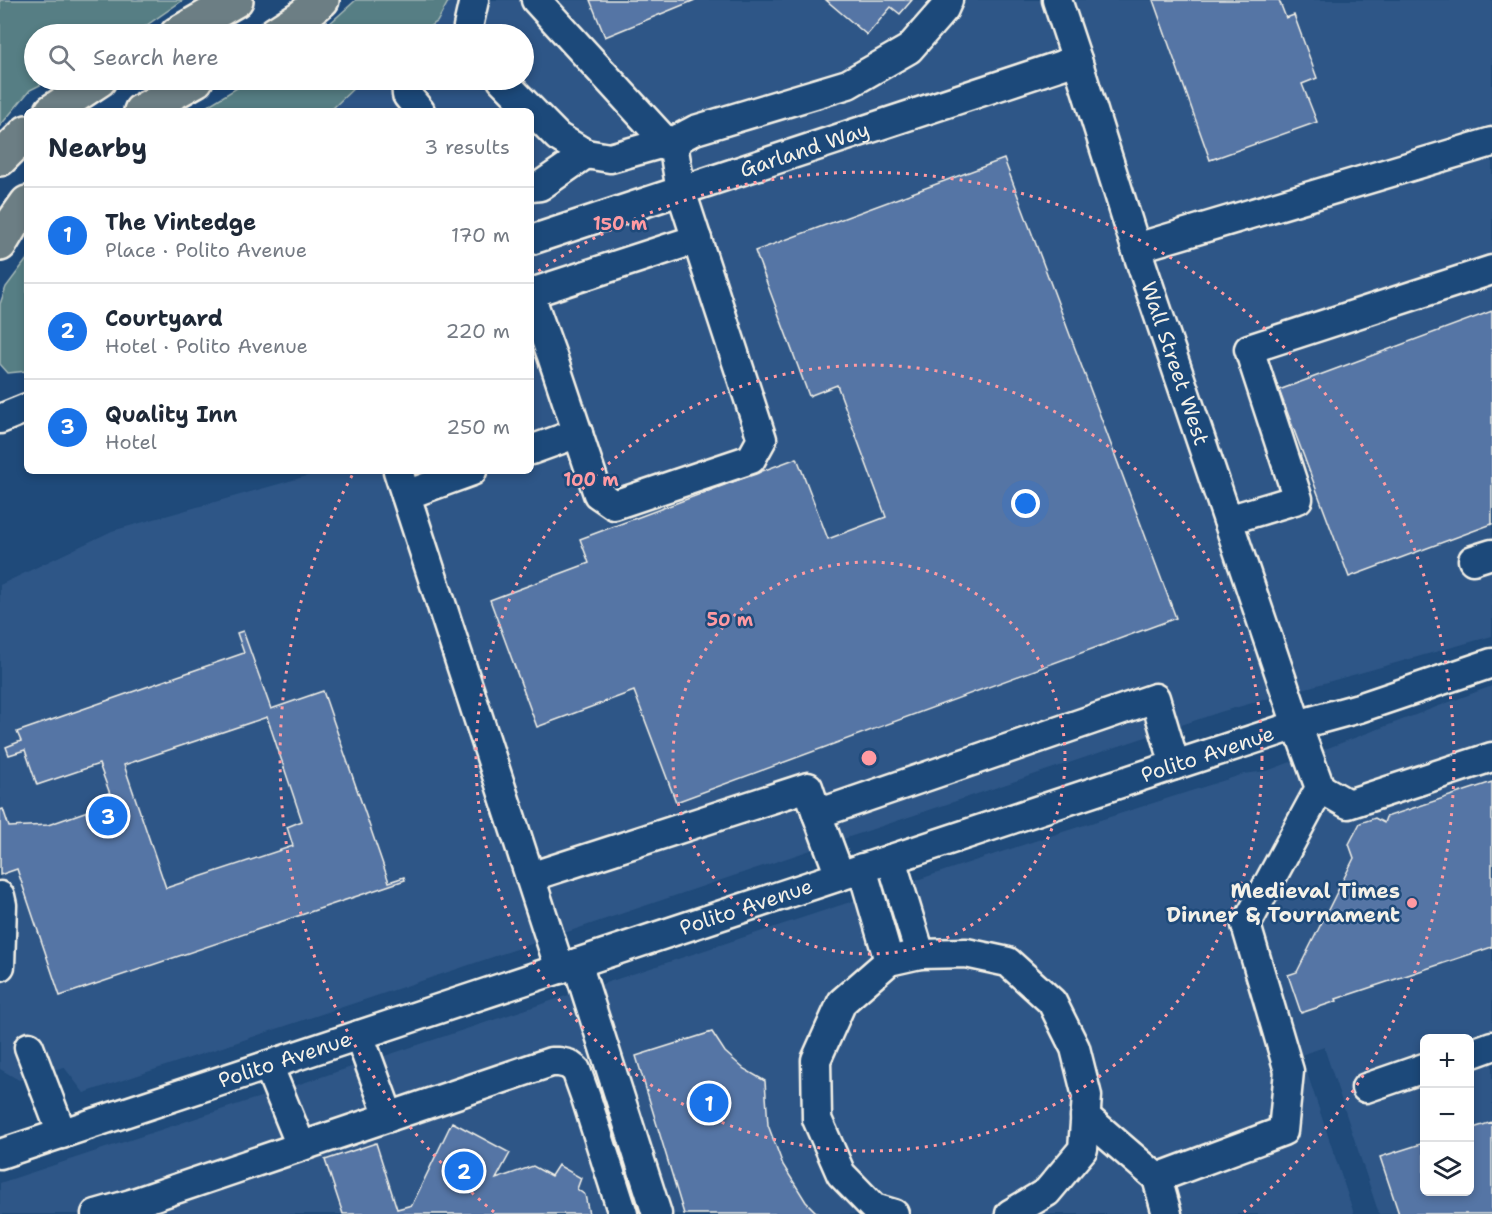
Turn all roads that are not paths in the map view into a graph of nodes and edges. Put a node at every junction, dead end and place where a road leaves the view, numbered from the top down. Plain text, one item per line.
1 (236, 0) edge
2 (322, 0) edge
3 (536, 0) edge
4 (948, 0) edge
5 (1057, 0) edge
6 (194, 24) edge
7 (291, 24) edge
8 (1077, 60) junction
9 (84, 90) edge
10 (178, 90) edge
11 (407, 90) edge
12 (512, 90) edge
13 (57, 108) edge
14 (146, 108) edge
15 (418, 108) edge
16 (530, 108) edge
17 (534, 113) edge
18 (24, 135) edge
19 (672, 140) junction
20 (1492, 142) edge
21 (586, 154) junction
22 (0, 159) edge
23 (534, 187) edge
24 (681, 191) junction
25 (24, 208) edge
26 (534, 239) edge
27 (697, 239) junction
28 (0, 244) edge
29 (1136, 248) junction
30 (1492, 270) edge
31 (534, 291) edge
32 (534, 315) edge
33 (542, 360) edge
34 (0, 394) edge
35 (24, 400) edge
36 (24, 409) edge
37 (0, 419) edge
38 (578, 434) junction
39 (534, 449) edge
40 (454, 474) edge
41 (402, 483) edge
42 (1228, 520) junction
43 (1492, 663) edge
44 (1297, 725) junction
45 (1492, 758) edge
46 (1175, 765) junction
47 (1320, 788) junction
48 (817, 814) junction
49 (891, 859) junction
50 (851, 872) junction
51 (530, 877) junction
52 (0, 896) edge
53 (920, 954) junction
54 (889, 961) junction
55 (0, 966) edge
56 (568, 966) junction
57 (359, 1035) junction
58 (1492, 1046) edge
59 (29, 1047) dead end
60 (1474, 1053) edge
61 (268, 1065) junction
62 (1420, 1070) edge
63 (1366, 1088) dead end
64 (1085, 1116) junction
65 (389, 1117) junction
66 (62, 1134) junction
67 (301, 1146) junction
68 (0, 1154) edge
69 (1157, 1178) junction
70 (133, 1209) edge
71 (96, 1214) edge
72 (623, 1214) edge
73 (657, 1214) edge
74 (894, 1214) edge
75 (1010, 1214) edge
76 (1167, 1214) edge

1 - 6 main road
2 - 7 main road
3 - 19 street
4 - 19 street
5 - 8 street, Wall Street West
8 - 24 street, Garland Way
8 - 29 street, Wall Street West
9 - 13 main road
10 - 14 main road
11 - 15 street
12 - 16 street
17 - 21 street
18 - 22 main road
19 - 21 street
19 - 24 street
20 - 29 street
21 - 23 street
24 - 26 street, Garland Way
24 - 27 street
25 - 28 main road
27 - 31 street
27 - 38 street
29 - 42 street, Wall Street West
30 - 42 street
32 - 33 street
33 - 38 street
34 - 35 street
36 - 37 street
38 - 39 street
40 - 41 street
41 - 51 street
42 - 44 street, Wall Street West
43 - 44 street, Polito Avenue
44 - 46 street, Polito Avenue
44 - 47 street, Wall Street West
45 - 47 street
46 - 48 street
46 - 49 street, Polito Avenue
47 - 69 street
48 - 50 street
48 - 51 street
49 - 50 street, Polito Avenue
49 - 53 street
50 - 54 street
50 - 56 street, Polito Avenue
51 - 56 street
52 - 55 street
53 - 54 street
53 - 64 street
54 - 74 street
56 - 57 street, Polito Avenue
56 - 73 street
57 - 61 street, Polito Avenue
57 - 65 street
58 - 60 street
59 - 66 street
61 - 66 street, Polito Avenue
61 - 67 street
62 - 63 street
64 - 69 street
64 - 75 street
65 - 67 street
65 - 72 street
66 - 68 street, Polito Avenue
67 - 70 street
69 - 76 street
70 - 71 street

